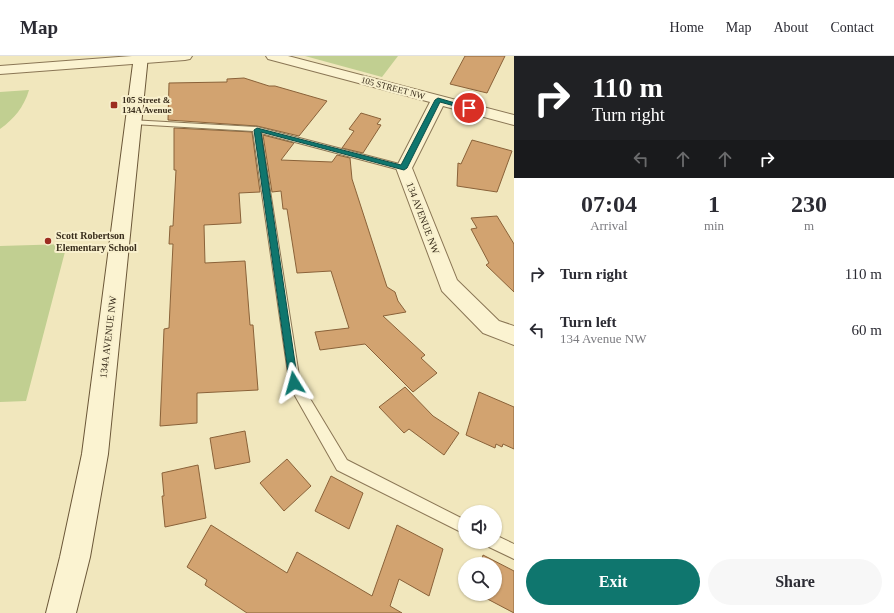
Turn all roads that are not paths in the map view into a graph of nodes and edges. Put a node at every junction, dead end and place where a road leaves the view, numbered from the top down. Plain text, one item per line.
1 (185, 56) edge
2 (273, 56) edge
3 (141, 58) edge
4 (0, 70) edge
5 (438, 100) junction
6 (514, 120) edge
7 (133, 122) junction
8 (257, 130) junction
9 (404, 168) junction
10 (514, 336) edge
11 (458, 523) edge
12 (502, 546) edge
13 (514, 552) edge
14 (61, 613) edge

1 - 3 street
2 - 5 street, 105 STREET NW
3 - 4 street
3 - 7 street, 134A AVENUE NW
5 - 6 street, 105 STREET NW
5 - 9 street
7 - 8 lane
7 - 14 street, 134A AVENUE NW
8 - 9 lane
8 - 11 lane
9 - 10 street, 134 AVENUE NW
12 - 13 lane

